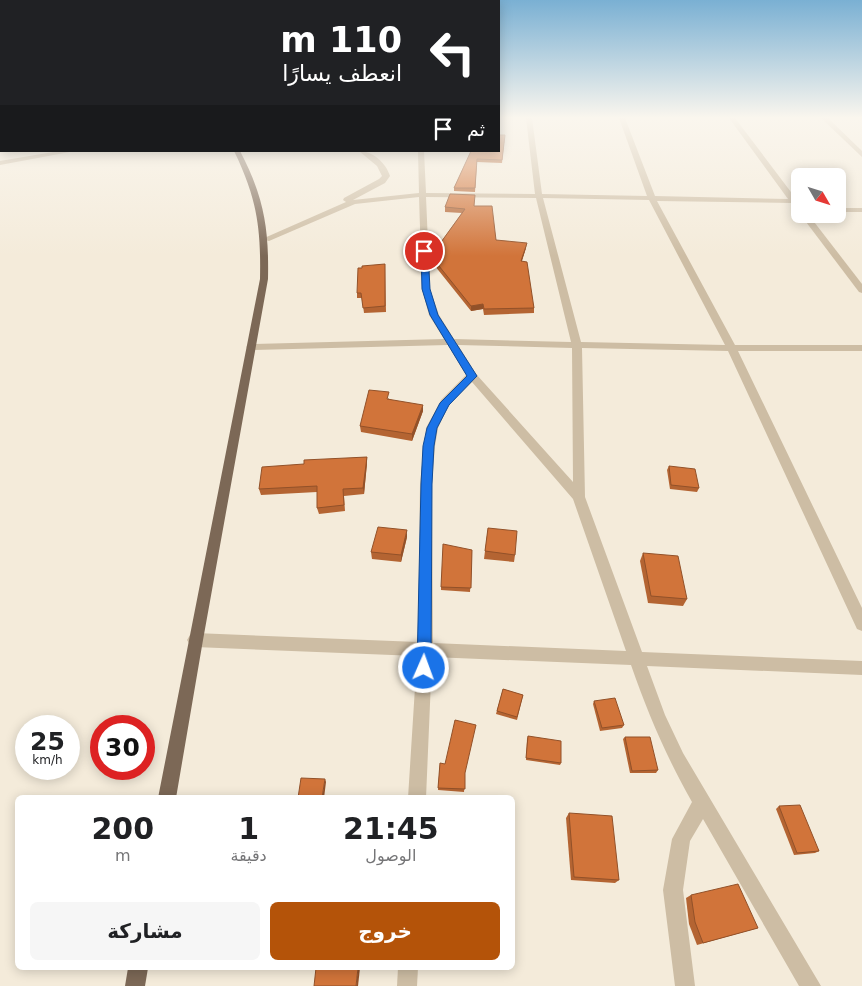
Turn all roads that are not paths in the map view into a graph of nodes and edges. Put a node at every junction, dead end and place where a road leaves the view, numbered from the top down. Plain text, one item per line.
1 (244, 164) edge
2 (379, 164) edge
3 (422, 164) edge
4 (534, 164) edge
5 (639, 164) edge
6 (766, 164) edge
7 (423, 195) junction
8 (538, 196) junction
9 (791, 198) edge
10 (652, 199) junction
11 (791, 202) edge
12 (335, 208) junction
13 (846, 210) edge
14 (862, 210) edge
15 (811, 223) edge
16 (266, 239) junction
17 (862, 290) edge
18 (450, 342) junction
19 (577, 345) junction
20 (250, 347) junction
21 (732, 348) junction
22 (862, 348) edge
23 (472, 376) junction
24 (579, 497) junction
25 (862, 624) edge
26 (195, 640) junction
27 (425, 650) junction
28 (636, 659) junction
29 (862, 668) edge
30 (169, 795) edge
31 (417, 795) edge
32 (702, 803) junction
33 (138, 970) edge
34 (408, 970) edge
35 (134, 986) edge
36 (407, 986) edge
37 (685, 986) edge
38 (811, 986) edge

1 - 16 main road
2 - 12 street
3 - 7 street
4 - 8 street
5 - 10 street
6 - 9 street
7 - 8 street
7 - 12 street
7 - 18 street
8 - 10 street
8 - 19 street
10 - 11 street
10 - 21 street
12 - 16 street
13 - 14 street
15 - 17 street
16 - 20 main road
18 - 19 street
18 - 20 street
18 - 23 street
19 - 21 street
19 - 24 street
20 - 26 main road
21 - 22 street
21 - 25 street
23 - 24 street
23 - 27 street
24 - 28 street
26 - 27 street
26 - 30 main road
27 - 28 street
27 - 31 street
28 - 29 street
28 - 32 street
32 - 37 street
32 - 38 street
33 - 35 main road
34 - 36 street

